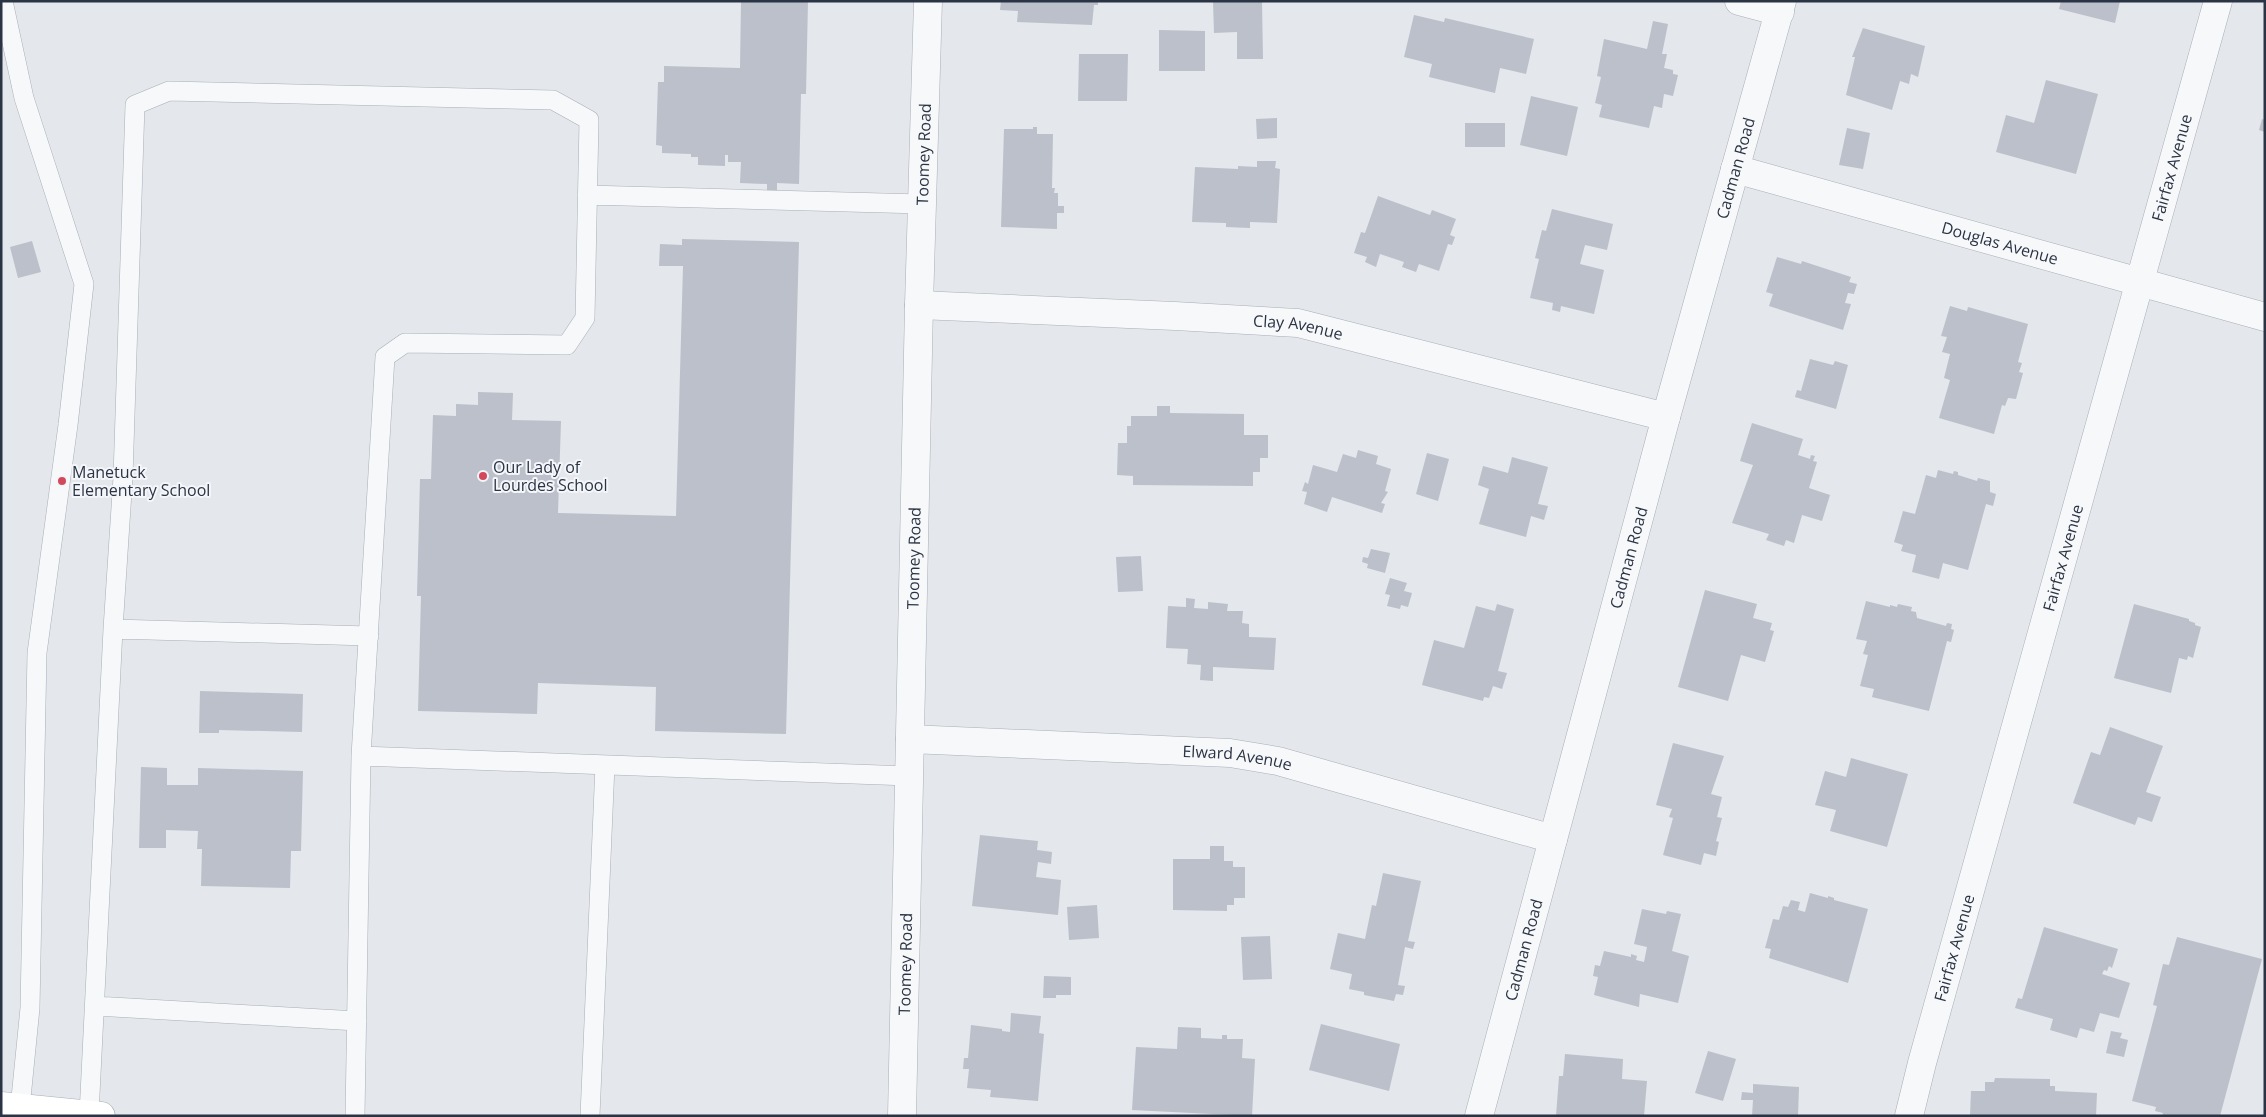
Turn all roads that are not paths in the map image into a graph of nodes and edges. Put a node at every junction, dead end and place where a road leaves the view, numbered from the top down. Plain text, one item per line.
1 (3, 1) edge
2 (928, 1) edge
3 (1739, 1) edge
4 (2218, 1) edge
5 (1781, 6) edge
6 (1735, 169) junction
7 (587, 194) junction
8 (922, 204) junction
9 (2140, 282) junction
10 (919, 305) junction
11 (2265, 318) edge
12 (1666, 417) junction
13 (113, 629) junction
14 (369, 636) junction
15 (910, 739) junction
16 (361, 756) junction
17 (605, 765) junction
18 (909, 776) junction
19 (1553, 839) junction
20 (95, 1006) junction
21 (357, 1021) junction
22 (10, 1107) edge
23 (95, 1115) edge
24 (355, 1116) edge
25 (590, 1116) edge
26 (902, 1116) edge
27 (1479, 1116) edge
28 (1909, 1116) edge

1 - 22 lane
2 - 8 street, Toomey Road
3 - 5 street
4 - 9 street, Fairfax Avenue
5 - 6 street, Cadman Road
6 - 9 street, Douglas Avenue
6 - 12 street, Cadman Road
7 - 8 lane
7 - 13 lane
7 - 14 lane
8 - 10 street, Toomey Road
9 - 11 street, Douglas Avenue
9 - 28 street, Fairfax Avenue
10 - 12 street, Clay Avenue
10 - 15 street, Toomey Road
12 - 19 street, Cadman Road
13 - 14 lane
13 - 20 lane
14 - 16 lane
15 - 18 street, Toomey Road
15 - 19 street, Elward Avenue
16 - 17 lane
16 - 21 lane
17 - 18 lane
17 - 25 lane
18 - 26 street, Toomey Road
19 - 27 street, Cadman Road
20 - 21 lane
20 - 23 lane
21 - 24 lane
22 - 23 street

